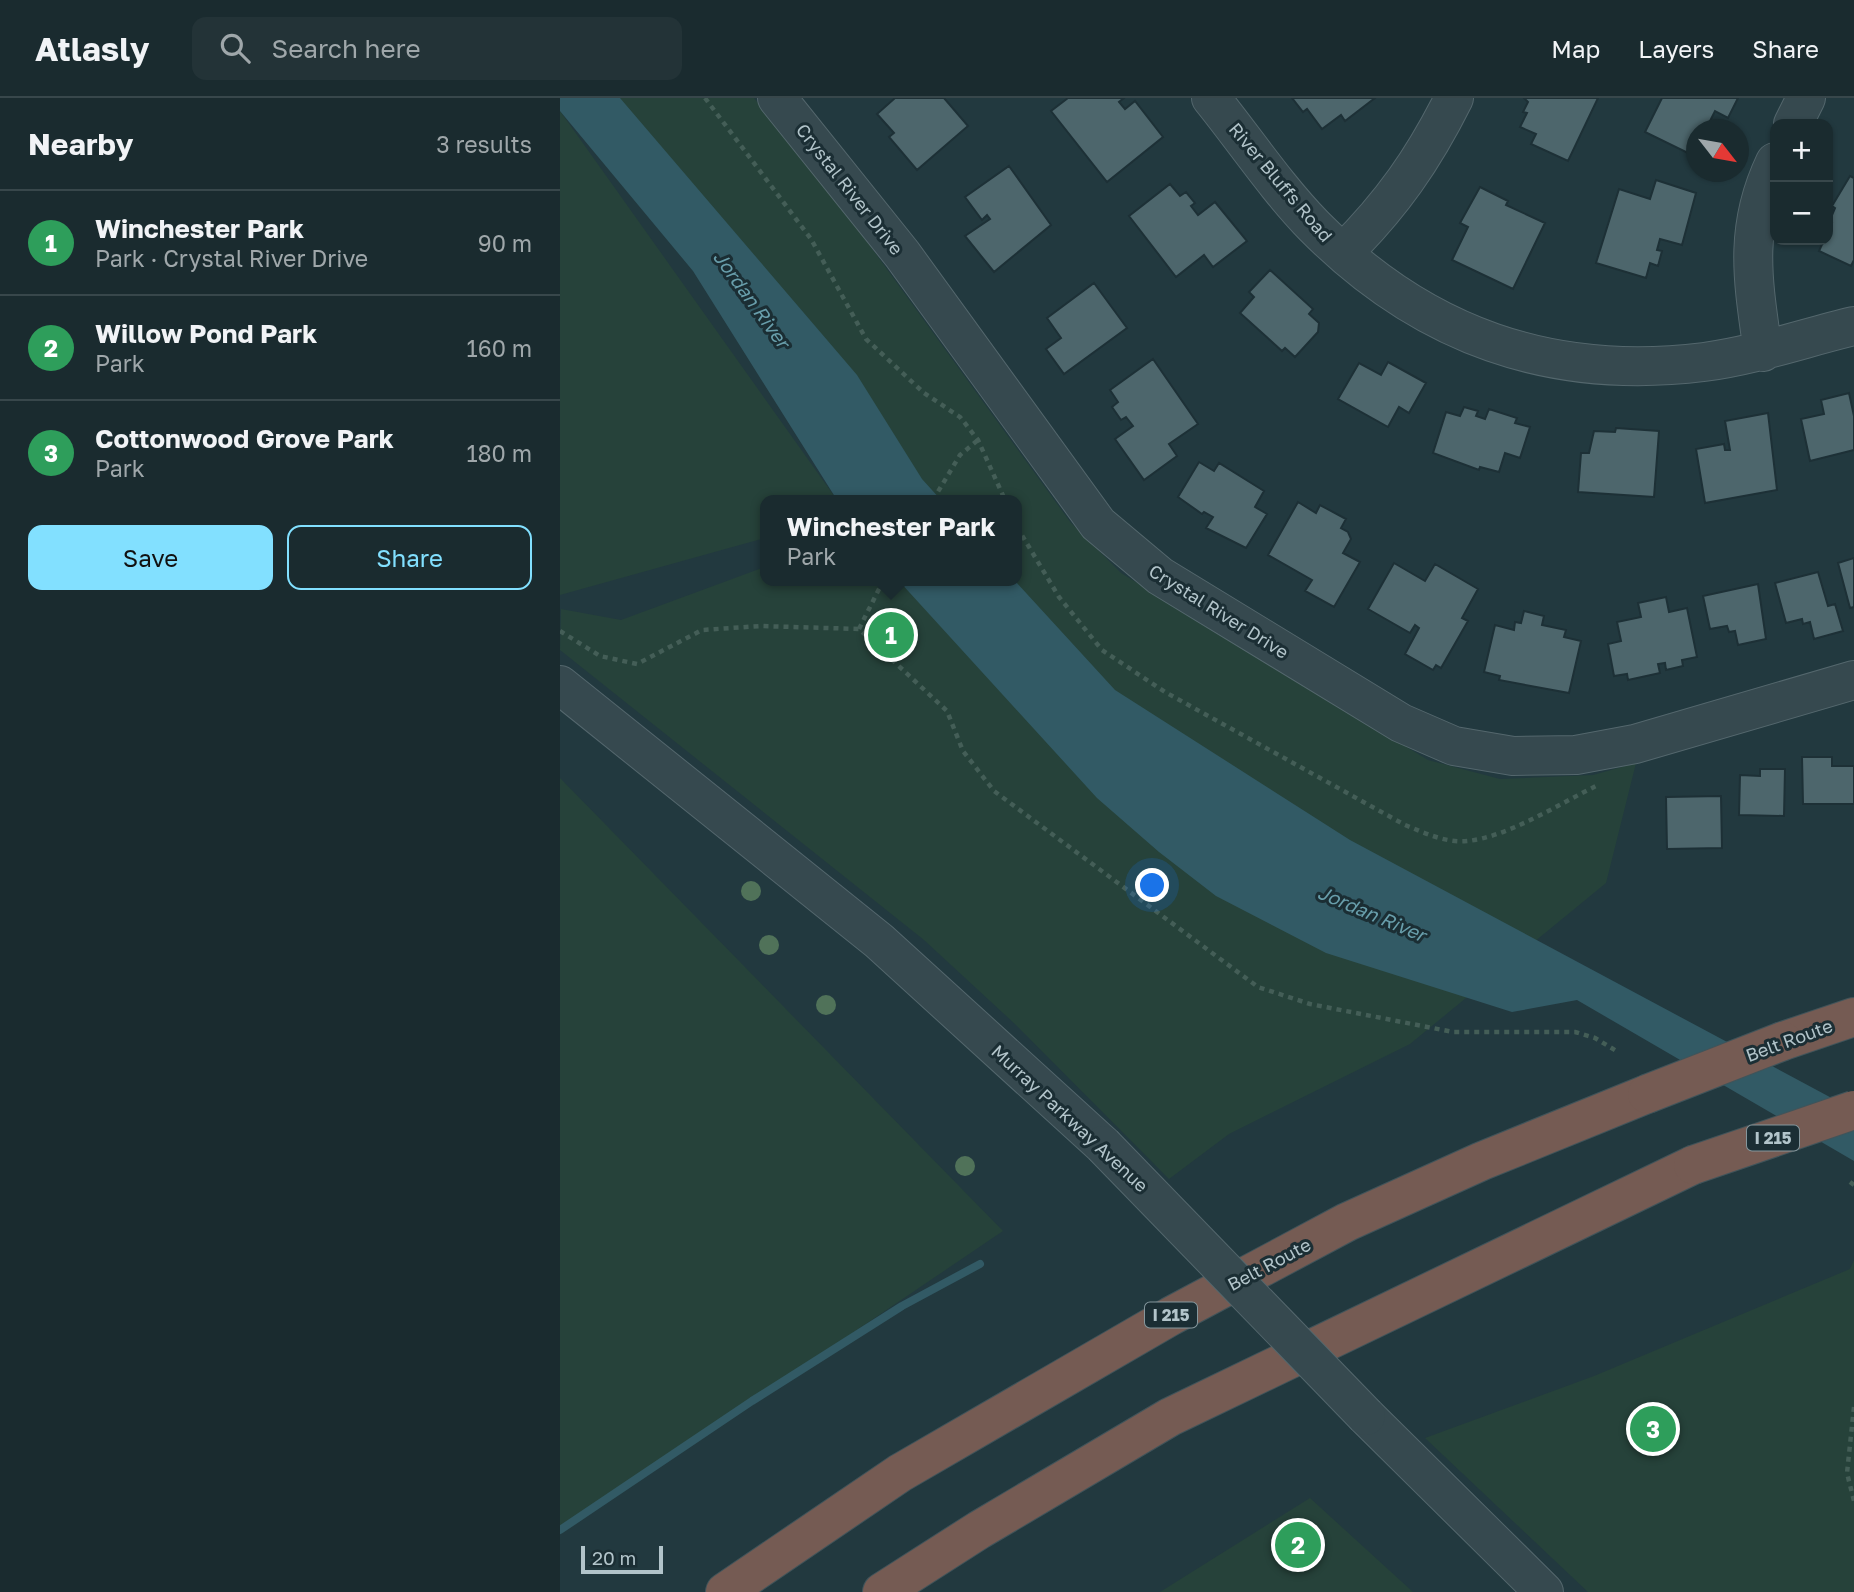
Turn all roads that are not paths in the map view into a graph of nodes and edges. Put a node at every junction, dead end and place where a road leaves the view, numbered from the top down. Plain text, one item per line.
1 (777, 98) edge
2 (1211, 98) edge
3 (1454, 98) edge
4 (1806, 98) edge
5 (1796, 119) edge
6 (1770, 175) edge
7 (1343, 253) junction
8 (1842, 329) edge
9 (1763, 352) junction
10 (1854, 680) edge
11 (560, 685) edge
12 (1854, 1017) edge
13 (1854, 1110) edge
14 (725, 1592) edge
15 (882, 1592) edge
16 (1544, 1592) edge

1 - 10 street, Crystal River Drive
2 - 7 street, River Bluffs Road
3 - 7 street
4 - 5 street
6 - 9 street
7 - 9 street, River Bluffs Road
8 - 9 street, River Bluffs Road
11 - 16 street, Murray Parkway Avenue, bridge
12 - 14 highway, Belt Route / I 215, bridge
13 - 15 highway, I 215, bridge

